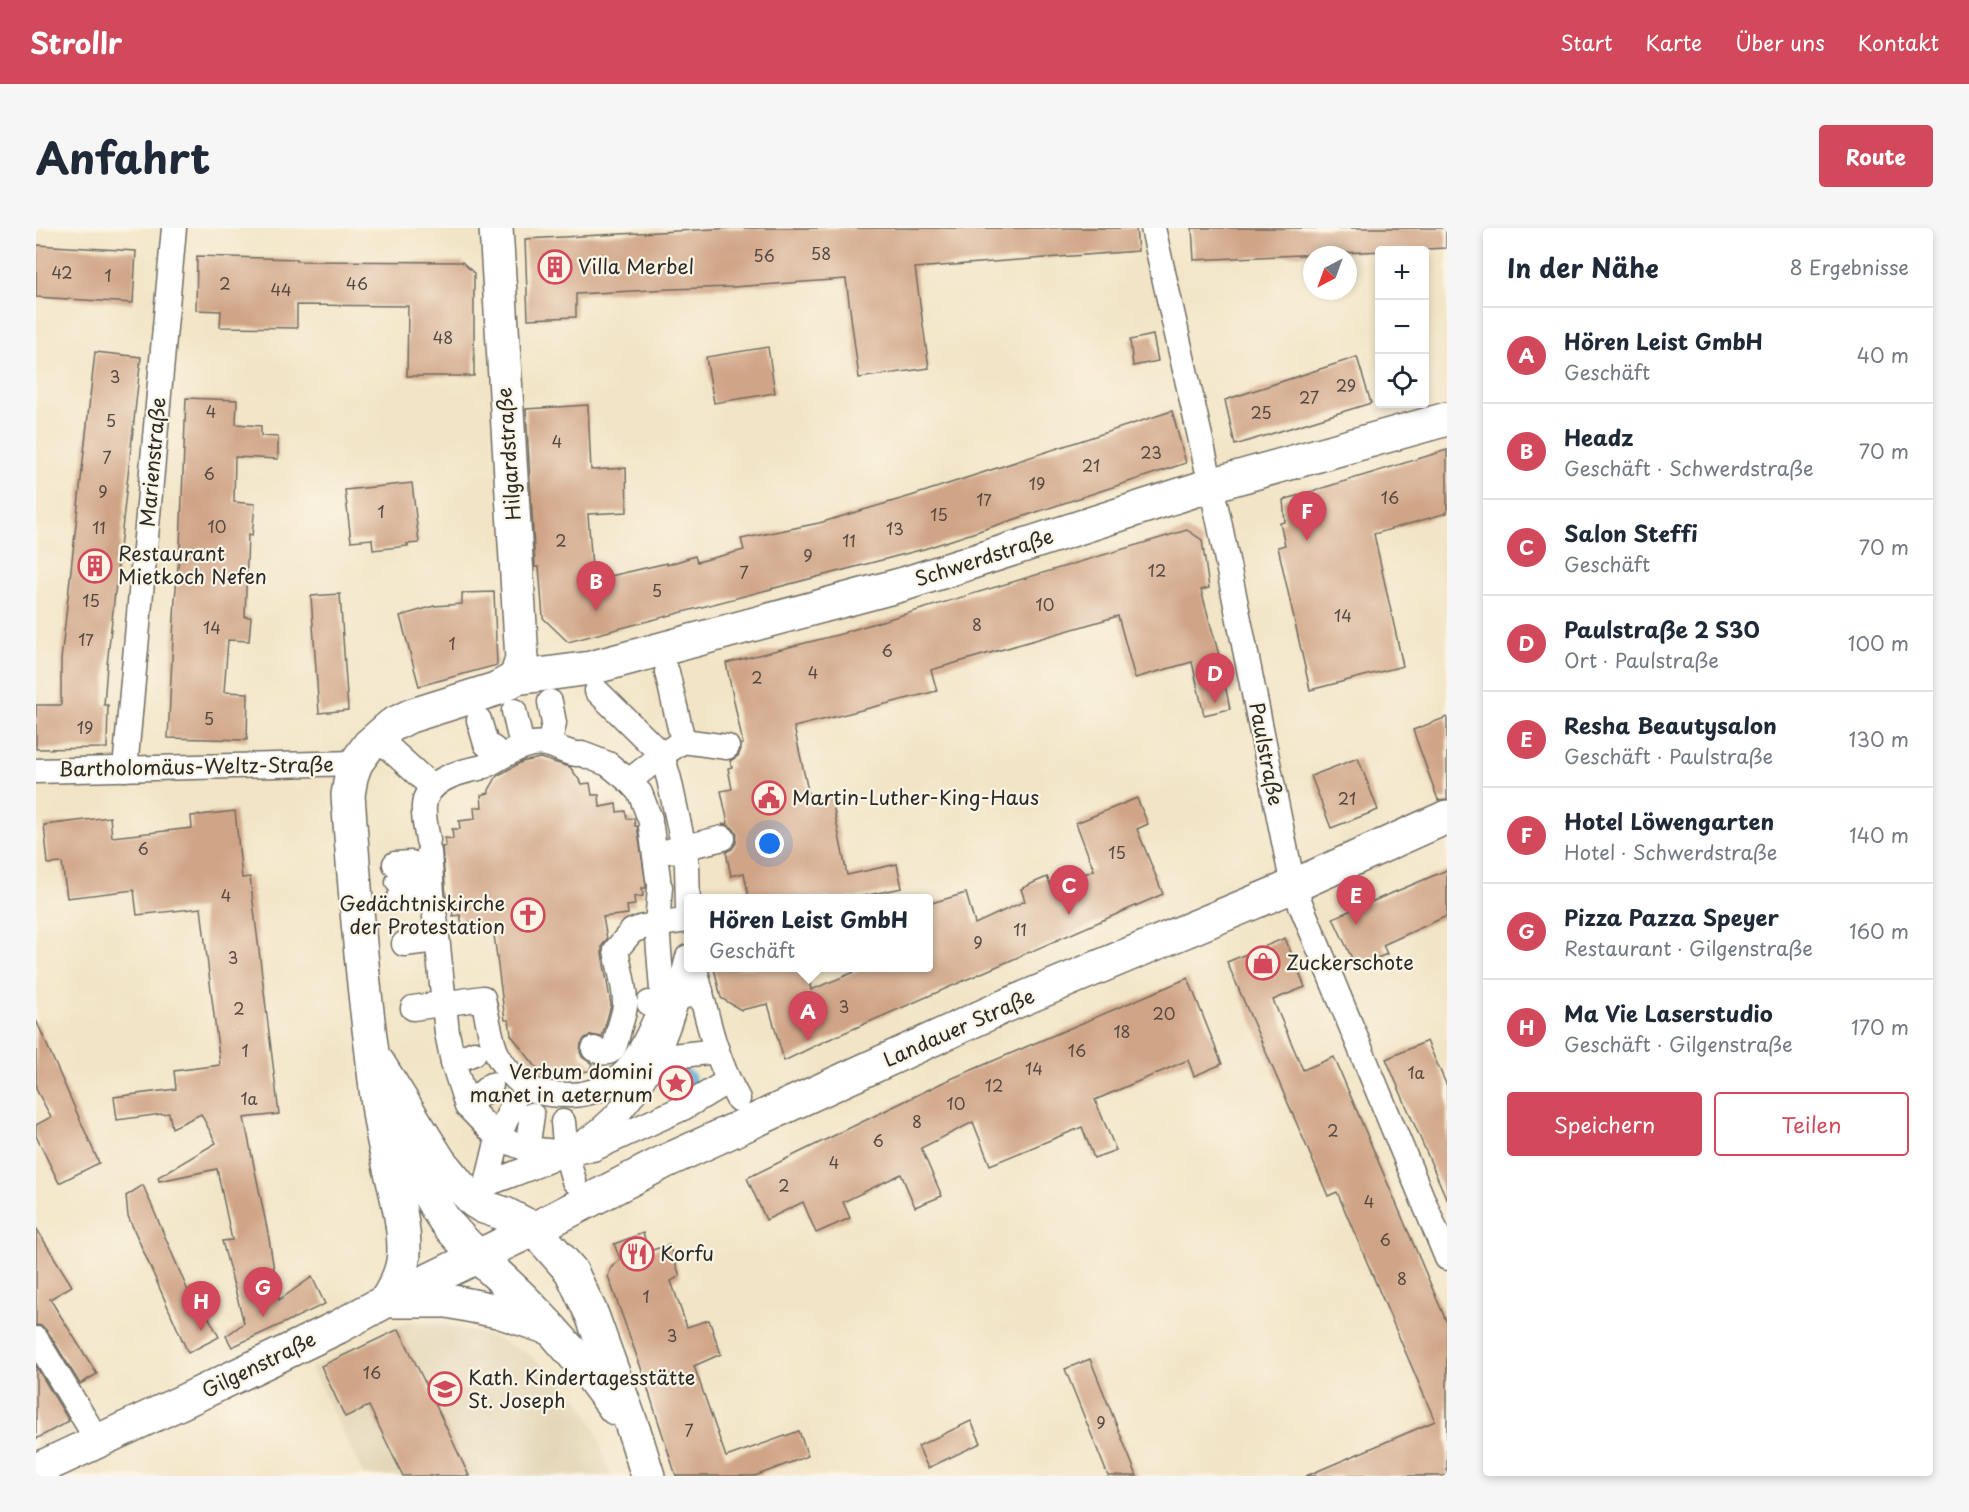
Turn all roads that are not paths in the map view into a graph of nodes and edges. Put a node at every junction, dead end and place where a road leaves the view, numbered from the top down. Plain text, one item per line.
1 (174, 228) edge
2 (496, 228) edge
3 (1153, 228) edge
4 (1447, 419) edge
5 (1211, 485) junction
6 (667, 672) dead end
7 (516, 678) junction
8 (597, 691) dead end
9 (550, 702) dead end
10 (479, 720) dead end
11 (551, 738) junction
12 (683, 741) junction
13 (504, 747) junction
14 (728, 747) dead end
15 (390, 749) dead end
16 (662, 754) junction
17 (356, 763) junction
18 (125, 769) junction
19 (36, 771) edge
20 (629, 781) junction
21 (432, 787) junction
22 (1447, 817) edge
23 (723, 838) dead end
24 (663, 852) junction
25 (422, 883) junction
26 (1293, 886) junction
27 (684, 899) edge
28 (684, 921) edge
29 (657, 925) junction
30 (404, 944) dead end
31 (684, 963) edge
32 (691, 972) edge
33 (444, 1003) junction
34 (412, 1008) dead end
35 (717, 1052) junction
36 (476, 1053) junction
37 (372, 1054) junction
38 (620, 1056) junction
39 (518, 1090) junction
40 (467, 1106) junction
41 (379, 1113) junction
42 (498, 1138) junction
43 (527, 1149) junction
44 (566, 1153) junction
45 (574, 1181) dead end
46 (474, 1201) junction
47 (534, 1229) junction
48 (479, 1256) junction
49 (1447, 1258) edge
50 (386, 1301) junction
51 (553, 1329) junction
52 (36, 1339) edge
53 (636, 1437) junction
54 (98, 1441) junction
55 (36, 1470) edge
56 (648, 1476) edge

1 - 18 street, Marienstraße
2 - 7 street, Hilgardstraße
3 - 5 street, Paulstraße
4 - 5 street, Schwerdstraße
5 - 7 street, Schwerdstraße
5 - 26 street, Paulstraße
6 - 12 street
7 - 17 street, Schwerdstraße
8 - 16 street
9 - 11 street
10 - 13 street
11 - 13 street
11 - 20 street
12 - 14 street
12 - 16 street
13 - 21 street
15 - 21 street
16 - 20 street
16 - 24 street
17 - 18 street, Bartholomäus-Weltz-Straße
17 - 37 street
18 - 19 street, Bartholomäus-Weltz-Straße
20 - 24 street
21 - 25 street
22 - 26 street, Landauer Straße
23 - 24 street
24 - 27 street
24 - 29 street
25 - 30 street
25 - 33 street
26 - 47 street, Landauer Straße
26 - 49 street, Paulstraße
28 - 29 street
29 - 38 street
29 - 38 street
31 - 38 street
32 - 38 street
33 - 34 street
33 - 36 street
33 - 36 street
35 - 38 street
35 - 38 street
35 - 38 street
36 - 39 street
36 - 40 street
37 - 41 street
37 - 46 street
38 - 39 street
38 - 44 street
39 - 40 street
39 - 42 street
39 - 43 street
40 - 42 street
41 - 48 street
41 - 50 street
42 - 43 street
42 - 44 street
43 - 44 street
44 - 45 street
46 - 47 street
46 - 48 street
47 - 48 street, Landauer Straße
47 - 53 street
48 - 50 street, Gilgenstraße
48 - 51 street
50 - 51 street
50 - 54 street, Gilgenstraße
51 - 53 street
52 - 54 street
53 - 56 street
54 - 55 street, Gilgenstraße

